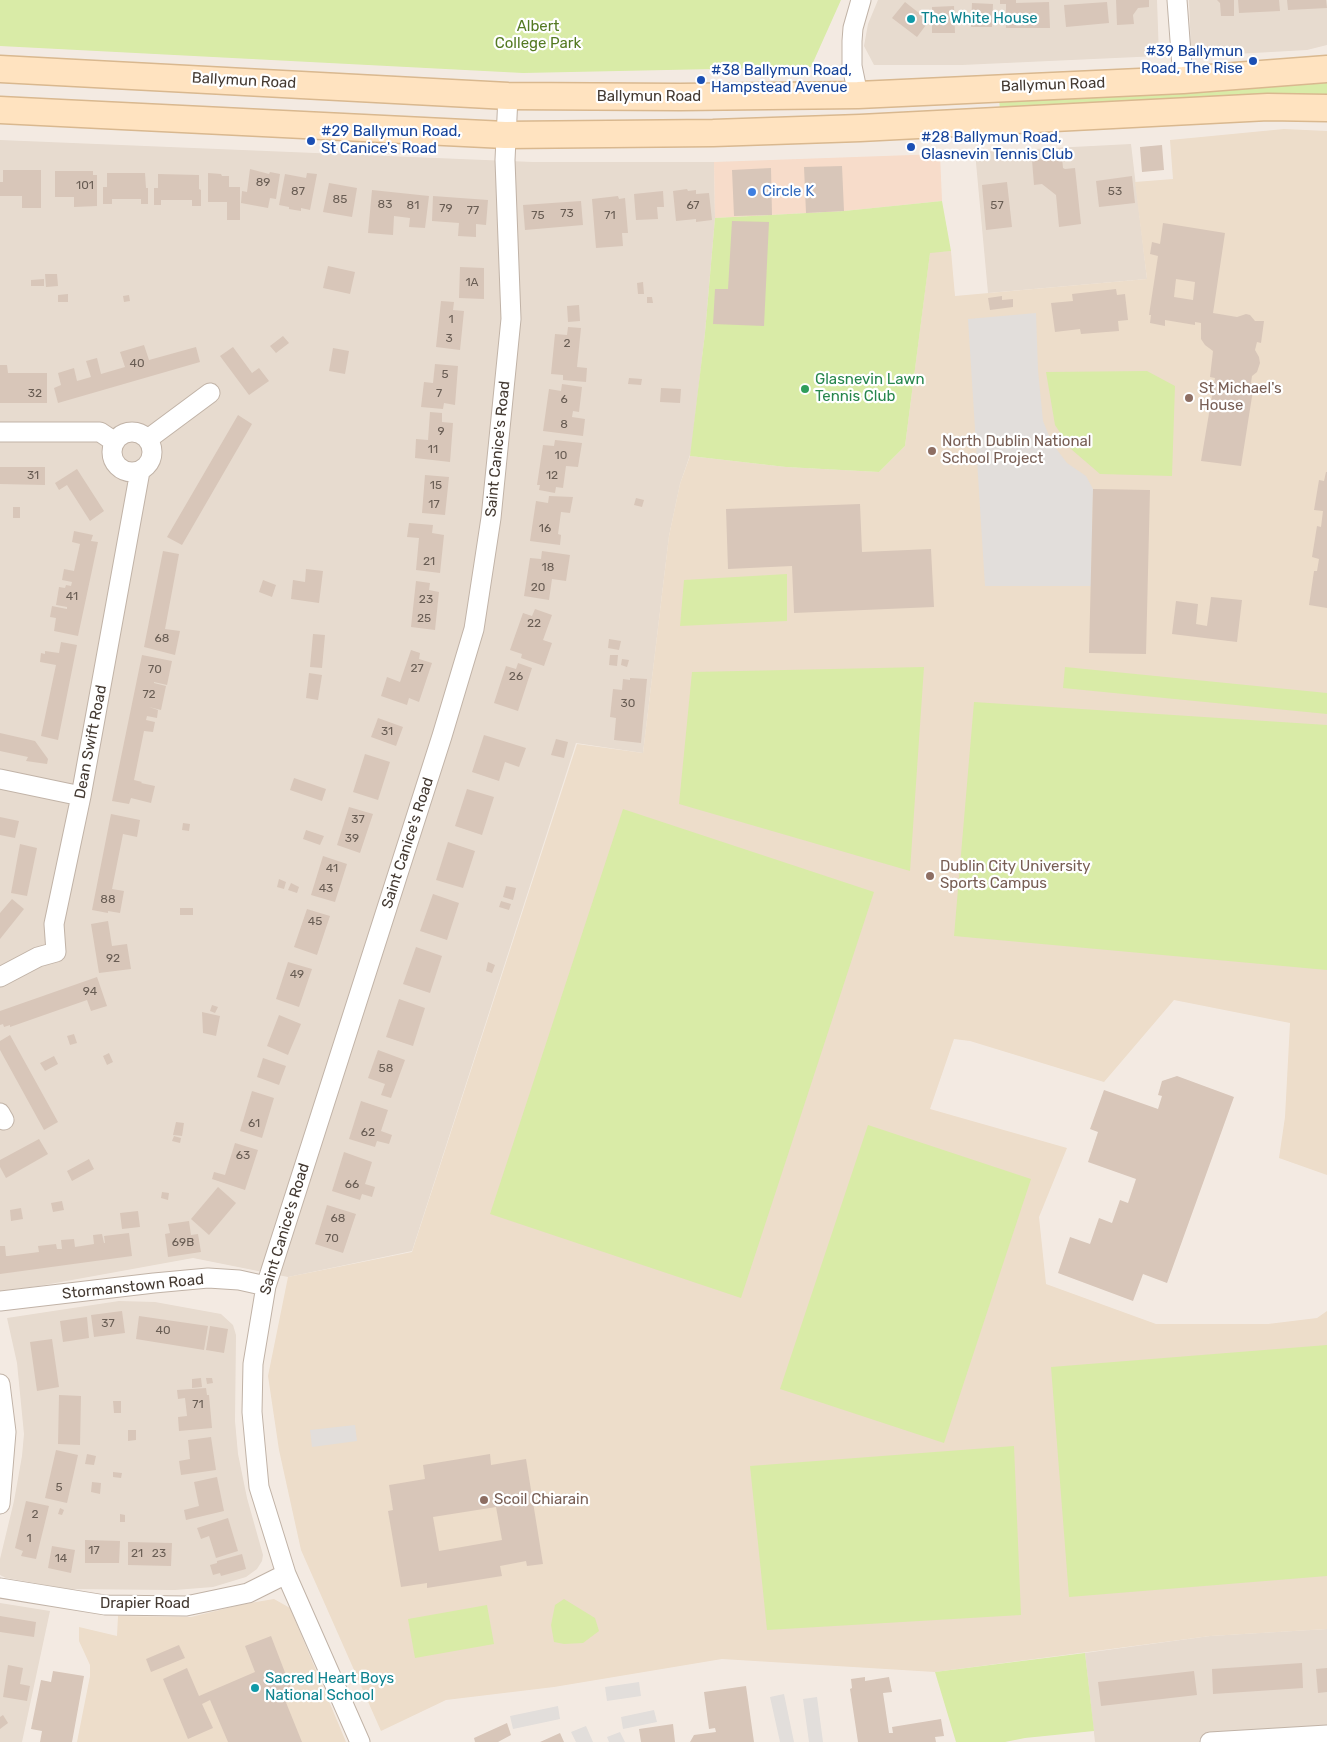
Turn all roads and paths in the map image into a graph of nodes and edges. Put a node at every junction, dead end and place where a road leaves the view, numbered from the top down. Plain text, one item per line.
1 (861, 0) edge
2 (1177, 0) edge
3 (0, 69) edge
4 (1327, 69) edge
5 (1183, 80) junction
6 (858, 95) junction
7 (508, 96) junction
8 (1327, 108) edge
9 (0, 110) edge
10 (860, 128) junction
11 (505, 135) junction
12 (210, 393) dead end
13 (0, 432) edge
14 (148, 439) junction
15 (115, 442) junction
16 (140, 470) junction
17 (0, 778) edge
18 (81, 796) junction
19 (0, 977) edge
20 (266, 1286) junction
21 (0, 1301) edge
22 (0, 1384) edge
23 (0, 1504) edge
24 (286, 1574) junction
25 (0, 1588) edge
26 (1327, 1735) edge
27 (360, 1742) edge
28 (1210, 1742) edge

1 - 6 street
2 - 5 street
3 - 7 main road, Ballymun Road
4 - 5 main road, Ballymun Road
5 - 6 main road, Ballymun Road
6 - 7 main road, Ballymun Road
6 - 10 main road
7 - 11 street, Saint Canice's Road
8 - 10 main road
9 - 11 main road
10 - 11 main road
11 - 20 street, Saint Canice's Road
12 - 14 street
13 - 15 street
14 - 15 street
14 - 16 street
15 - 16 street
16 - 18 street, Dean Swift Road
17 - 18 street
18 - 19 street, Dean Swift Road
20 - 21 street, Stormanstown Road
20 - 24 street, Saint Canice's Road
22 - 23 street
24 - 25 street, Drapier Road
24 - 27 street, Saint Canice's Road
26 - 28 street

